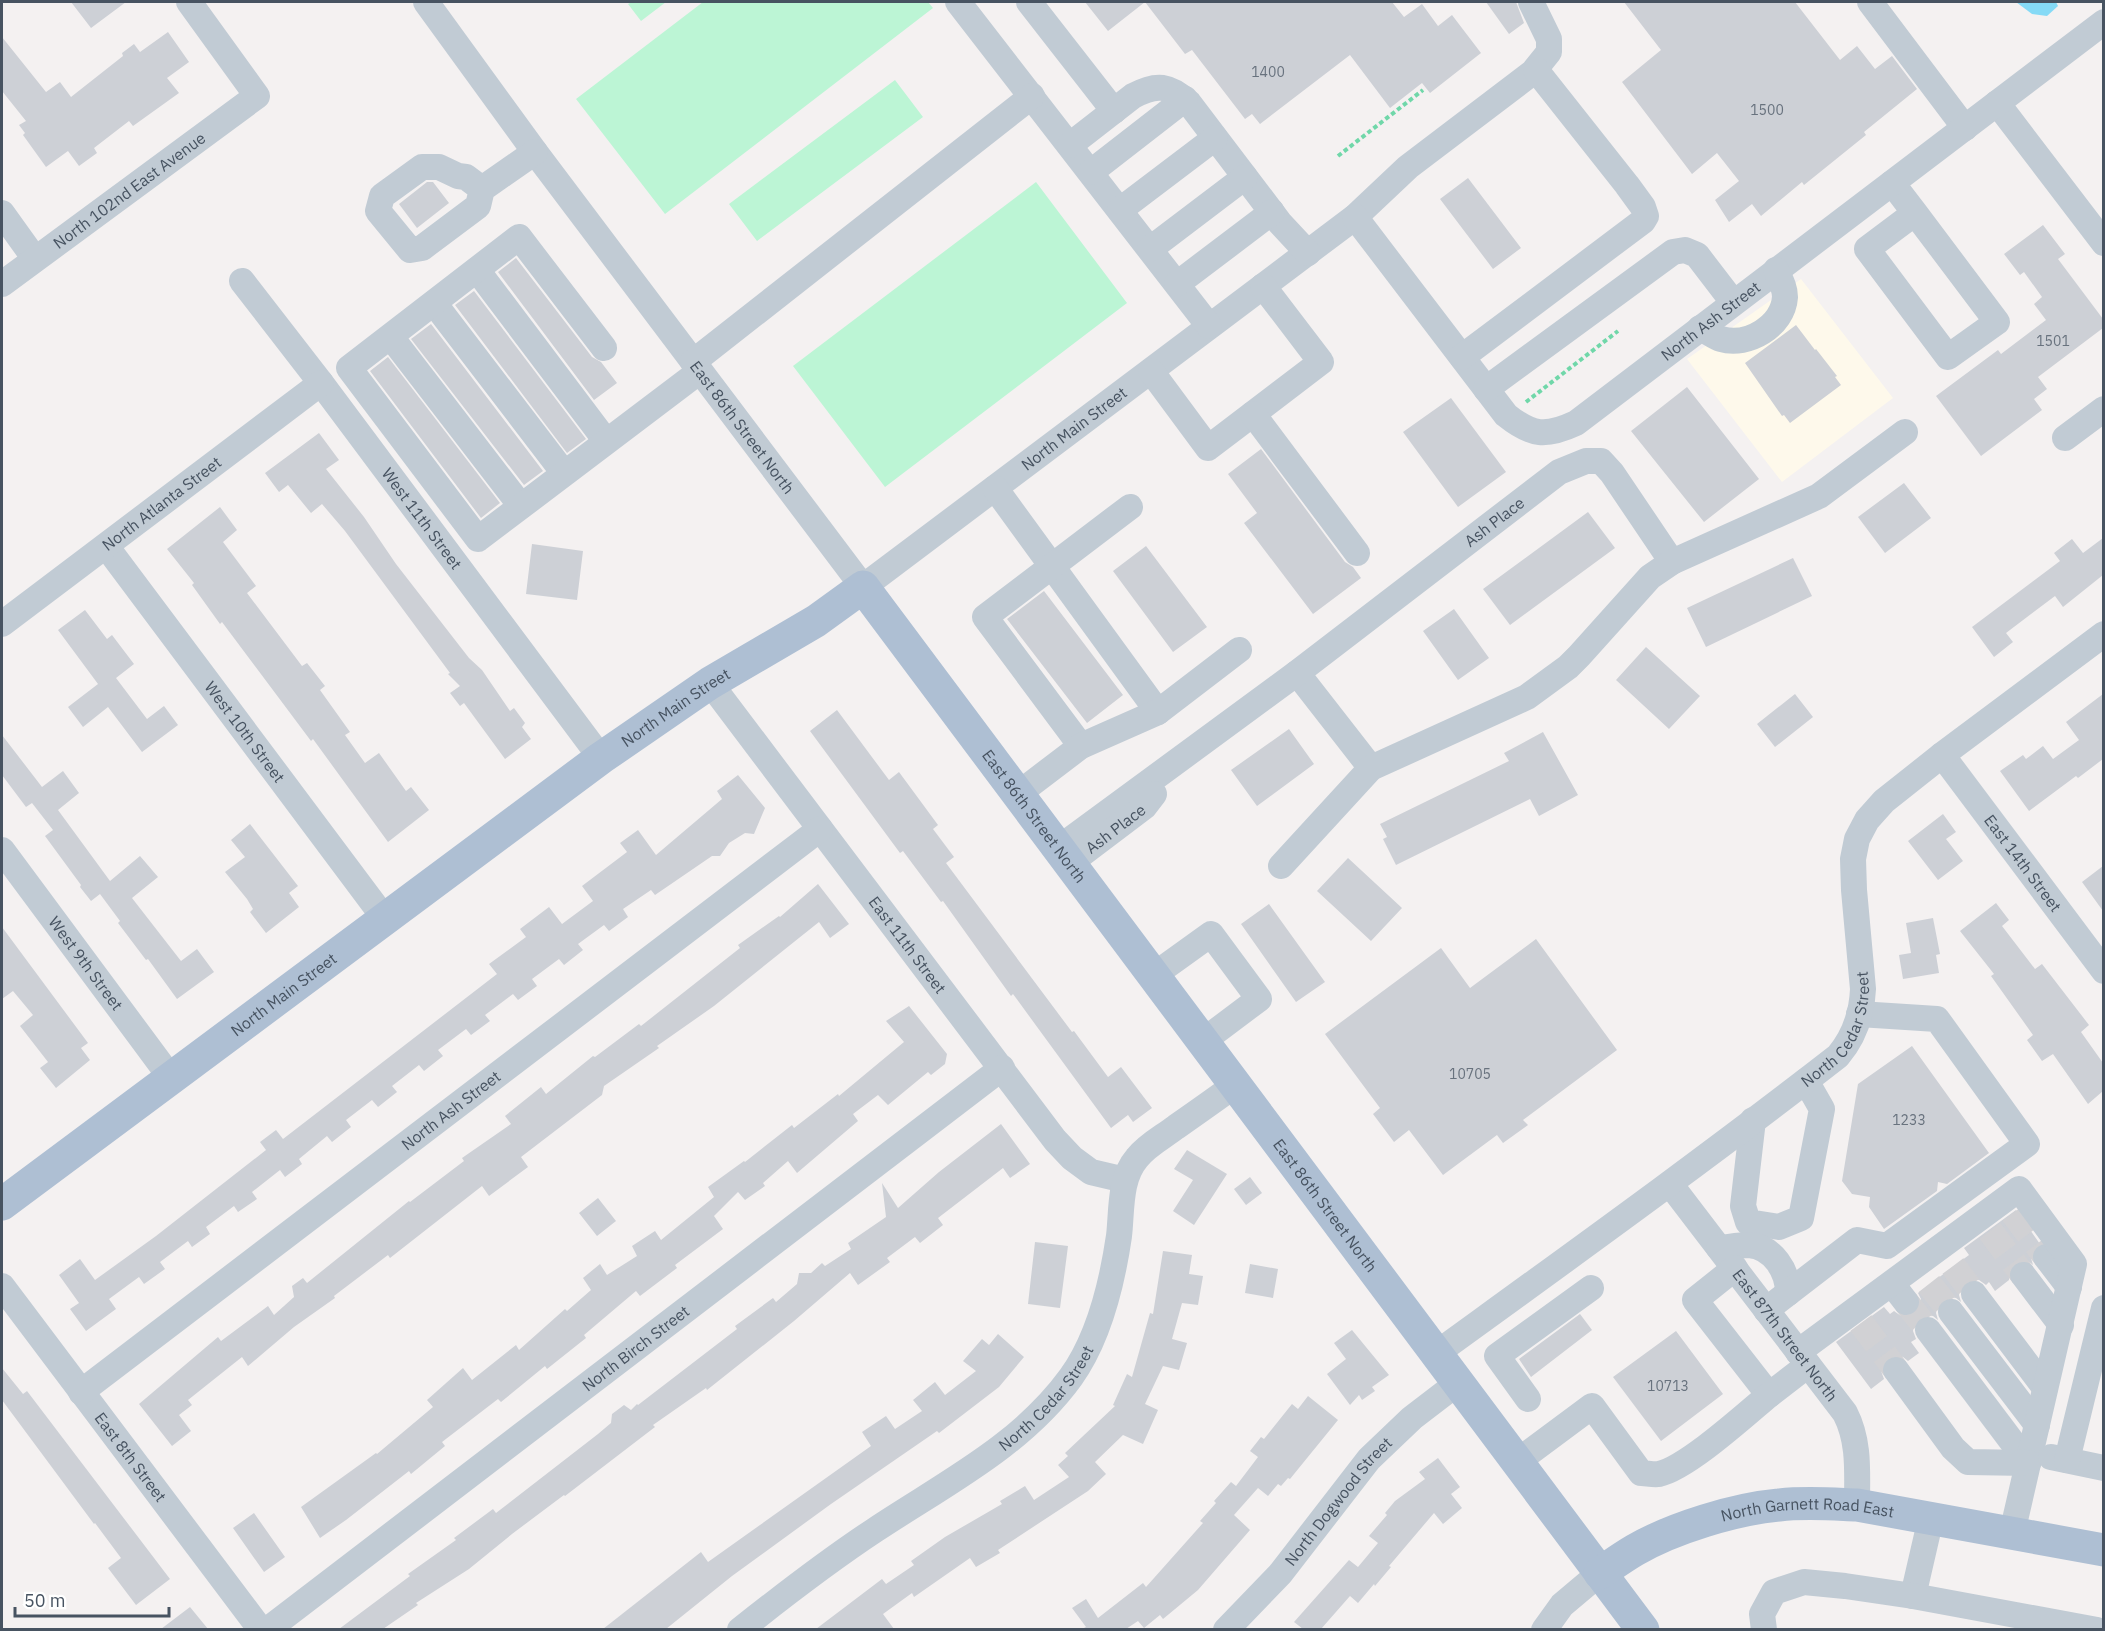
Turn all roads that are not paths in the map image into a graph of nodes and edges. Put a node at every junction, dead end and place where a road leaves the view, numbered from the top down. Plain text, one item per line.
1 (189, 2) edge
2 (426, 2) edge
3 (958, 2) edge
4 (1029, 2) edge
5 (1531, 2) edge
6 (1870, 2) edge
7 (2103, 22) edge
8 (1536, 70) junction
9 (1032, 96) junction
10 (1185, 99) junction
11 (1997, 103) junction
12 (1114, 111) junction
13 (1965, 128) junction
14 (1215, 138) junction
15 (1071, 145) junction
16 (535, 152) junction
17 (1091, 172) junction
18 (1245, 177) junction
19 (1892, 183) junction
20 (482, 189) dead end
21 (1120, 210) junction
22 (1272, 212) junction
23 (2, 213) edge
24 (1915, 213) junction
25 (1355, 217) junction
26 (2103, 243) edge
27 (1150, 249) junction
28 (1308, 253) junction
29 (35, 260) junction
30 (477, 270) junction
31 (1776, 270) junction
32 (242, 281) dead end
33 (2, 284) edge
34 (1177, 284) junction
35 (1263, 286) junction
36 (1733, 302) junction
37 (434, 303) junction
38 (1209, 326) junction
39 (1700, 328) junction
40 (391, 337) junction
41 (604, 348) dead end
42 (1462, 357) junction
43 (697, 366) junction
44 (1150, 371) junction
45 (321, 383) junction
46 (1486, 389) junction
47 (2103, 409) edge
48 (1253, 414) junction
49 (1905, 432) dead end
50 (2065, 438) dead end
51 (606, 441) junction
52 (564, 473) junction
53 (995, 488) junction
54 (521, 506) junction
55 (1130, 507) dead end
56 (106, 546) junction
57 (1357, 552) dead end
58 (1672, 562) junction
59 (1052, 567) junction
60 (863, 587) junction
61 (2, 624) edge
62 (2103, 634) edge
63 (1239, 650) dead end
64 (1297, 673) junction
65 (710, 682) junction
66 (1158, 711) junction
67 (1081, 746) junction
68 (1942, 755) junction
69 (601, 758) junction
70 (1371, 768) junction
71 (1018, 794) junction
72 (820, 829) junction
73 (2, 850) edge
74 (1065, 856) junction
75 (1281, 866) dead end
76 (385, 919) junction
77 (2103, 971) edge
78 (1154, 975) junction
79 (1859, 1014) junction
80 (1203, 1041) junction
81 (1002, 1068) junction
82 (171, 1078) junction
83 (1806, 1081) junction
84 (1235, 1085) junction
85 (1753, 1119) junction
86 (1125, 1180) junction
87 (1670, 1184) junction
88 (2, 1204) edge
89 (1719, 1248) junction
90 (1735, 1268) junction
91 (2, 1286) edge
92 (1591, 1288) dead end
93 (1788, 1293) junction
94 (2065, 1306) junction
95 (1956, 1308) junction
96 (1766, 1310) junction
97 (1494, 1312) junction
98 (2103, 1314) edge
99 (1516, 1341) junction
100 (1437, 1353) junction
101 (1803, 1359) junction
102 (1896, 1370) tunnel mouth
103 (1459, 1382) junction
104 (81, 1392) junction
105 (1769, 1395) junction
106 (1528, 1399) dead end
107 (2038, 1422) junction
108 (2067, 1460) junction
109 (1518, 1461) junction
110 (2103, 1468) edge
111 (1857, 1505) junction
112 (1931, 1518) junction
113 (2012, 1533) junction
114 (2103, 1550) edge
115 (1600, 1573) junction
116 (1913, 1596) junction
117 (2067, 1627) edge
118 (261, 1629) edge
119 (267, 1629) edge
120 (740, 1629) edge
121 (1227, 1629) edge
122 (1544, 1629) edge
123 (1643, 1629) edge
124 (1764, 1629) edge
125 (2097, 1629) edge

1 - 29 street, North 102nd East Avenue
2 - 16 street, East 86th Street North
3 - 9 street
4 - 12 street
5 - 8 street
6 - 13 street
7 - 11 street, North Ash Street
8 - 25 street, North Main Street
8 - 42 street
9 - 15 street
9 - 43 street
10 - 12 street
10 - 14 street
10 - 17 street
11 - 13 street, North Ash Street
11 - 26 street
12 - 15 street
13 - 19 street, North Ash Street
14 - 18 street
14 - 21 street
15 - 17 street
16 - 20 street
16 - 43 street, East 86th Street North
17 - 21 street
18 - 22 street
18 - 27 street
19 - 24 street
19 - 31 street, North Ash Street
21 - 27 street
22 - 28 street
22 - 34 street
23 - 29 street
24 - 24 street
25 - 28 street, North Main Street
25 - 42 street, North Ash Street
27 - 34 street
28 - 35 street, North Main Street
29 - 33 street, North 102nd East Avenue
30 - 37 street
30 - 41 street
30 - 51 street
31 - 36 street, North Ash Street
31 - 39 street
32 - 45 street, West 11th Street
34 - 38 street
35 - 38 street, North Main Street
35 - 48 street
36 - 39 street, North Ash Street
36 - 46 street
37 - 40 street
37 - 52 street
38 - 44 street, North Main Street
39 - 46 street, North Ash Street
40 - 54 street
40 - 54 street
42 - 46 street, North Ash Street
43 - 51 street
43 - 60 street, East 86th Street North
44 - 48 street
44 - 53 street, North Main Street
45 - 56 street, North Atlanta Street
45 - 69 street, West 11th Street
47 - 50 street
48 - 57 street
49 - 58 street
51 - 52 street
52 - 54 street
53 - 59 street
53 - 60 street, North Main Street
55 - 59 street
56 - 61 street, North Atlanta Street
56 - 76 street, West 10th Street
58 - 64 street, Ash Place
58 - 70 street
59 - 66 street
59 - 67 street
60 - 65 main road, North Main Street
60 - 71 main road, East 86th Street North
62 - 68 street, North Cedar Street
63 - 66 street
64 - 70 street
64 - 74 street, Ash Place
65 - 69 main road, North Main Street
65 - 72 street, East 11th Street
66 - 67 street
67 - 71 street
68 - 77 street, East 14th Street
68 - 79 street, North Cedar Street
69 - 76 main road, North Main Street
70 - 75 street
71 - 74 main road, East 86th Street North
72 - 81 street, East 11th Street
72 - 104 street, North Ash Street
73 - 82 street, West 9th Street
74 - 78 main road, East 86th Street North
76 - 82 main road, North Main Street
78 - 80 main road, East 86th Street North
78 - 80 street
79 - 83 street, North Cedar Street
79 - 93 street
80 - 84 main road, East 86th Street North
81 - 86 street, East 11th Street
81 - 119 street, North Birch Street
82 - 88 main road, North Main Street
83 - 85 street, North Cedar Street
83 - 85 street
84 - 86 street, North Cedar Street
84 - 100 main road, East 86th Street North
85 - 87 street, North Cedar Street
86 - 120 street, North Cedar Street
87 - 89 street, East 87th Street North
87 - 97 street, North Cedar Street
89 - 90 street, East 87th Street North
89 - 93 street
90 - 96 street, East 87th Street North
90 - 105 street
91 - 104 street, East 8th Street
92 - 99 street
93 - 96 street
94 - 94 street
94 - 101 street
94 - 107 street
95 - 107 street
95 - 107 street
95 - 107 street
96 - 101 street, East 87th Street North
97 - 99 street
97 - 100 street, North Cedar Street
98 - 108 street
99 - 106 street
100 - 103 main road, East 86th Street North
101 - 105 street
101 - 111 street, East 87th Street North
102 - 107 street
103 - 109 main road, East 86th Street North
103 - 121 street, North Dogwood Street
104 - 118 street, East 8th Street
105 - 109 street
107 - 108 street
107 - 113 street
108 - 110 street
109 - 115 main road, East 86th Street North
111 - 112 main road, North Garnett Road East
111 - 115 main road, North Garnett Road East
112 - 113 main road, North Garnett Road East
112 - 116 street
113 - 114 main road, North Garnett Road East
115 - 122 street, North Garnett Road East
115 - 123 main road, East 86th Street North
116 - 117 street
116 - 124 street
117 - 125 street

